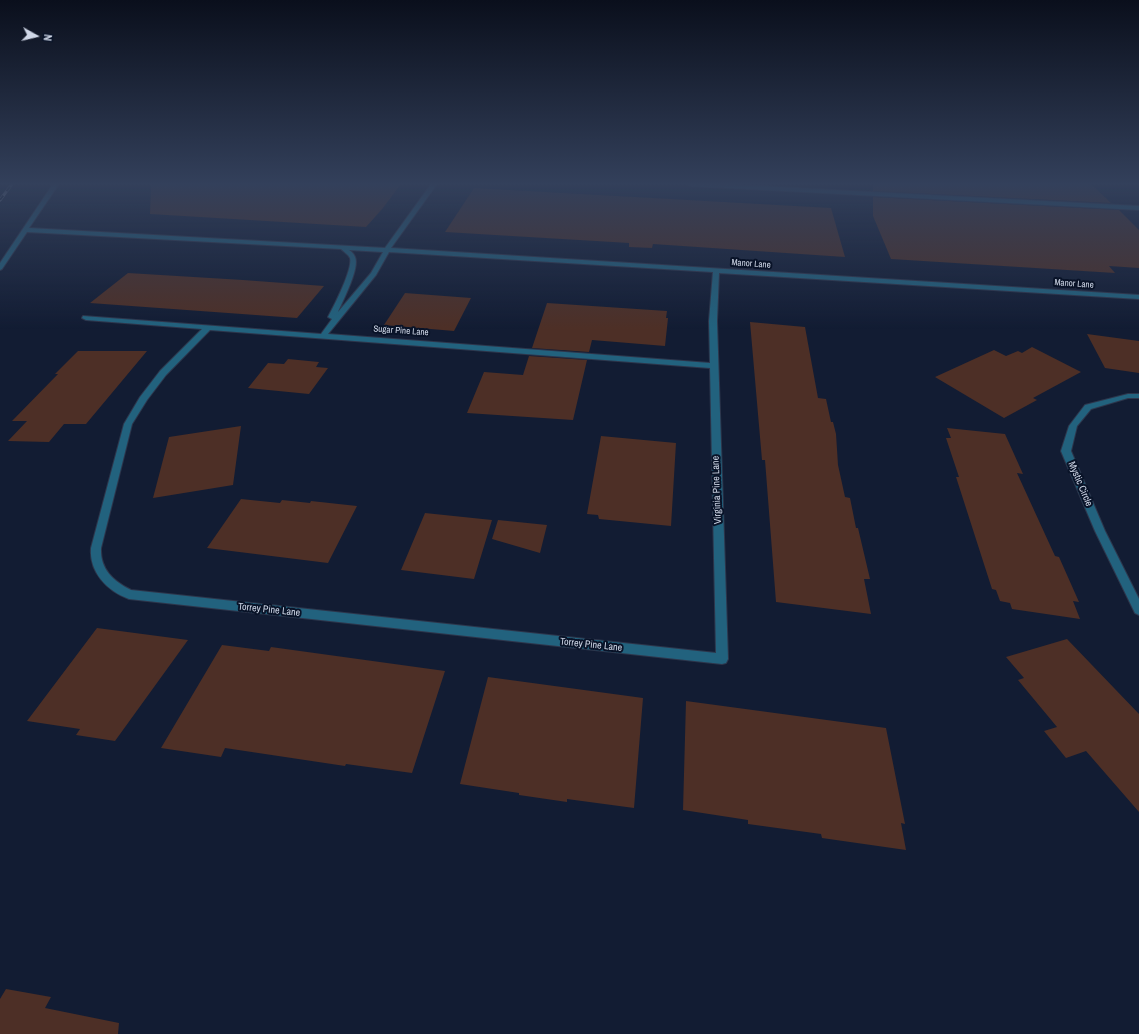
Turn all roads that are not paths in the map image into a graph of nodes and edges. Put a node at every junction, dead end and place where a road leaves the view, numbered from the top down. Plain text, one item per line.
1 (24, 232) edge
2 (66, 232) edge
3 (400, 232) edge
4 (343, 248) junction
5 (387, 250) junction
6 (0, 268) edge
7 (716, 271) junction
8 (1139, 298) edge
9 (86, 318) dead end
10 (208, 327) junction
11 (328, 327) junction
12 (322, 336) junction
13 (714, 366) junction
14 (1139, 396) edge
15 (1139, 610) edge
16 (722, 659) joint

1 - 6 street
2 - 4 street, Manor Lane
3 - 5 street
4 - 5 street, Manor Lane
4 - 11 street
5 - 7 street, Manor Lane
5 - 11 street
7 - 8 street, Manor Lane
7 - 13 street, Virginia Pine Lane
9 - 10 street, Sugar Pine Lane
10 - 12 street, Sugar Pine Lane
10 - 16 street, Torrey Pine Lane
11 - 12 street
12 - 13 street, Sugar Pine Lane
13 - 16 street, Virginia Pine Lane
14 - 15 street, Mystic Circle

